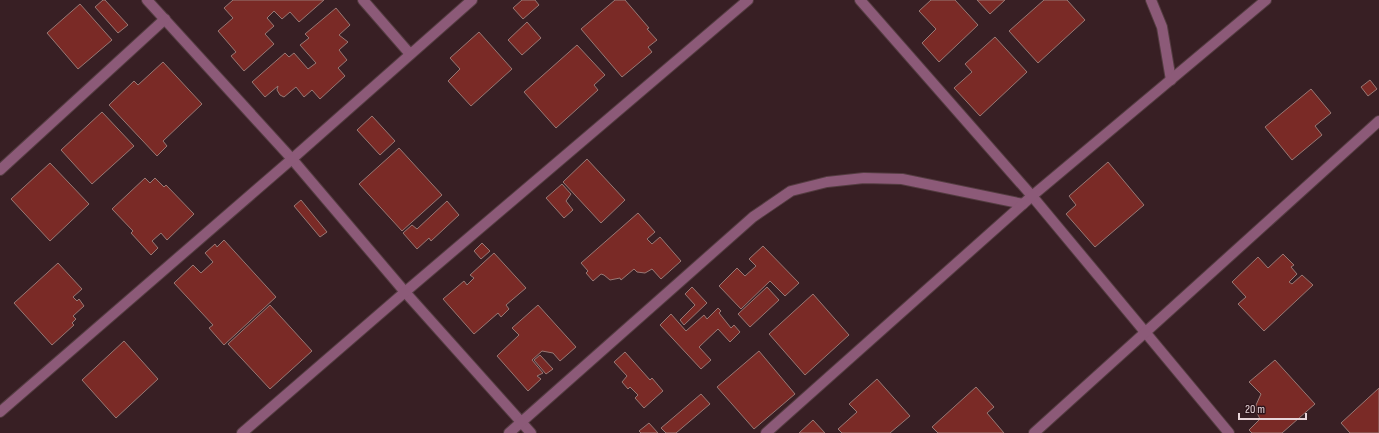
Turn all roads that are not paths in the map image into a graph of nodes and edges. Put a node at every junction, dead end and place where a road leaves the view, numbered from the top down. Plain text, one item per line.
1 (147, 0) edge
2 (363, 0) edge
3 (472, 0) edge
4 (748, 0) edge
5 (860, 0) edge
6 (1151, 0) edge
7 (1266, 0) edge
8 (164, 19) junction
9 (410, 54) junction
10 (1171, 80) junction
11 (1377, 128) edge
12 (292, 159) junction
13 (0, 170) edge
14 (1032, 196) junction
15 (1023, 204) junction
16 (406, 292) junction
17 (1146, 332) junction
18 (0, 412) edge
19 (521, 422) junction
20 (242, 433) edge
21 (509, 433) edge
22 (531, 433) edge
23 (766, 433) edge
24 (1034, 433) edge
25 (1229, 433) edge

1 - 8 street
2 - 9 street
3 - 9 street
4 - 16 street
5 - 14 street
6 - 10 street
7 - 10 street
8 - 12 street
8 - 13 street
9 - 12 street
10 - 14 street
11 - 17 street
12 - 16 street
12 - 18 street
14 - 15 street
14 - 17 street
15 - 19 street
15 - 23 street
16 - 19 street
16 - 20 street
17 - 24 street
17 - 25 street
19 - 21 street
19 - 22 street

